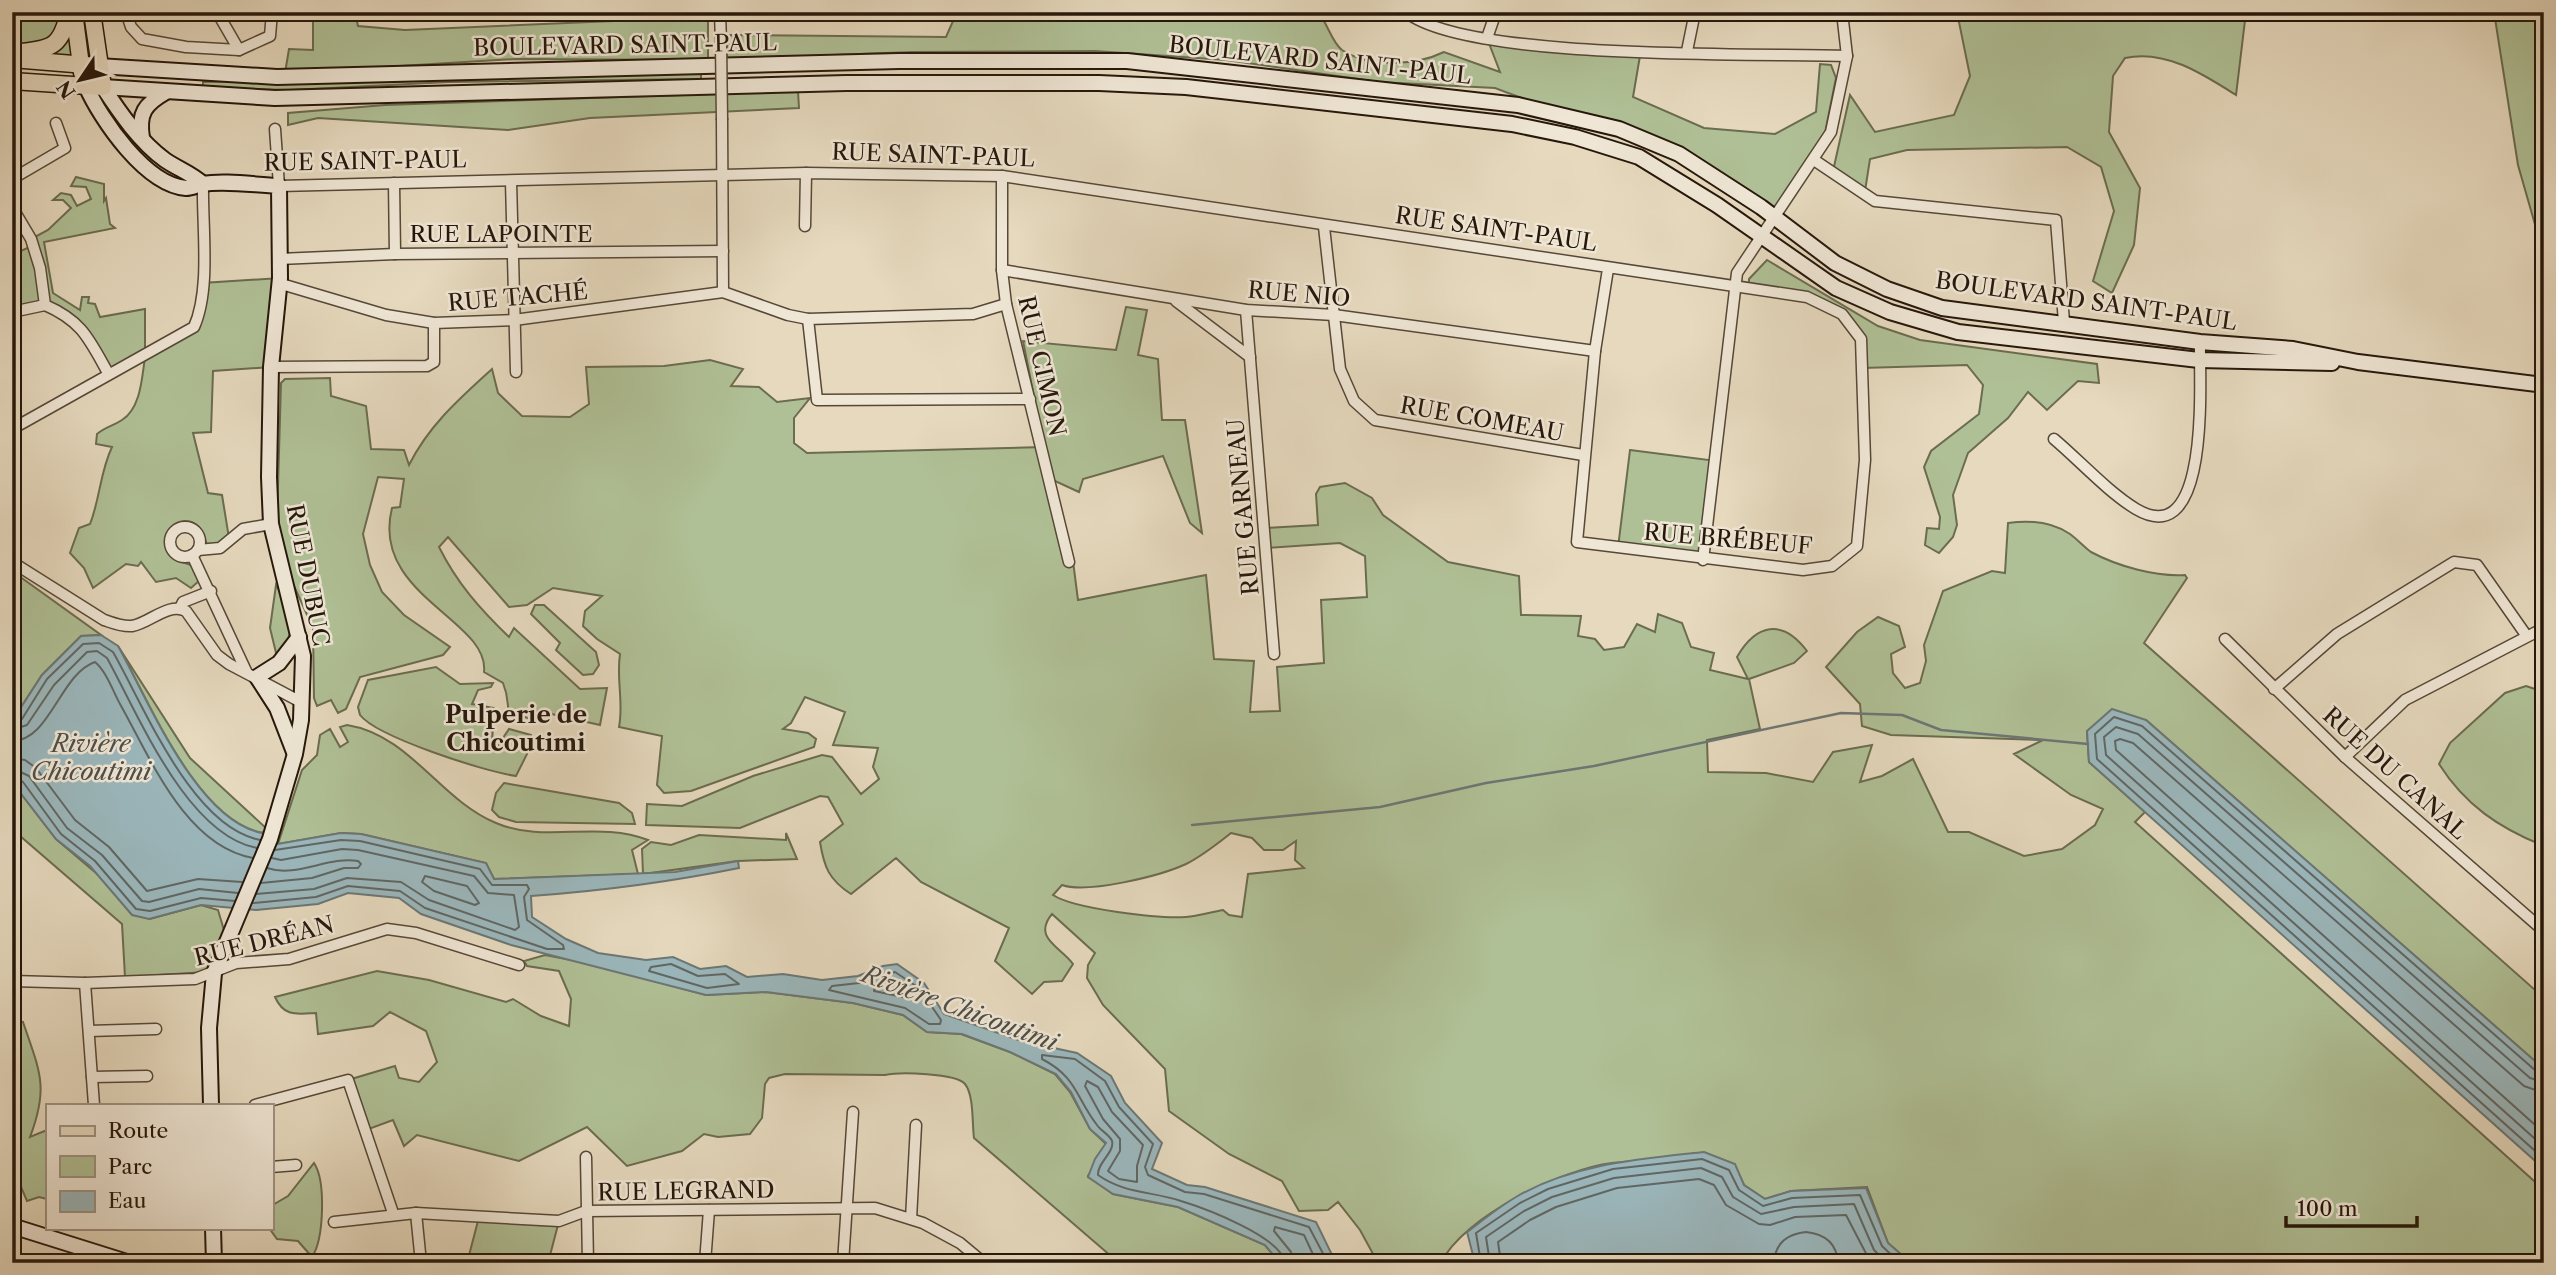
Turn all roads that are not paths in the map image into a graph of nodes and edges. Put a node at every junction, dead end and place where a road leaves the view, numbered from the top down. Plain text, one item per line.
1 (68, 12) edge
2 (74, 12) edge
3 (92, 12) edge
4 (126, 12) edge
5 (217, 12) edge
6 (272, 12) edge
7 (720, 12) edge
8 (1406, 12) edge
9 (1496, 12) edge
10 (1695, 12) edge
11 (1842, 12) edge
12 (1488, 38) junction
13 (239, 50) junction
14 (1687, 51) junction
15 (12, 53) edge
16 (1847, 56) junction
17 (12, 59) edge
18 (80, 66) junction
19 (97, 66) junction
20 (12, 81) edge
21 (95, 87) junction
22 (166, 92) junction
23 (55, 123) dead end
24 (275, 129) dead end
25 (142, 139) junction
26 (1814, 160) junction
27 (806, 173) junction
28 (722, 175) junction
29 (1002, 176) junction
30 (12, 179) edge
31 (511, 181) junction
32 (394, 183) junction
33 (203, 184) junction
34 (279, 186) junction
35 (12, 207) edge
36 (1776, 213) junction
37 (805, 226) dead end
38 (1324, 226) junction
39 (1761, 235) junction
40 (723, 251) junction
41 (395, 254) junction
42 (513, 255) junction
43 (279, 259) junction
44 (1608, 269) junction
45 (1002, 270) junction
46 (278, 283) junction
47 (1737, 287) junction
48 (723, 292) junction
49 (1173, 298) junction
50 (1006, 304) junction
51 (44, 305) junction
52 (1246, 310) junction
53 (12, 312) edge
54 (1334, 315) junction
55 (808, 319) junction
56 (513, 320) junction
57 (2064, 322) junction
58 (434, 323) junction
59 (2200, 342) junction
60 (1595, 351) junction
61 (1250, 357) junction
62 (2199, 360) junction
63 (2358, 362) junction
64 (271, 367) junction
65 (516, 372) dead end
66 (108, 373) junction
67 (2544, 385) edge
68 (1030, 399) junction
69 (12, 429) edge
70 (2054, 439) dead end
71 (1583, 455) junction
72 (271, 524) junction
73 (1703, 560) junction
74 (12, 562) edge
75 (1069, 562) dead end
76 (211, 591) junction
77 (180, 608) junction
78 (2544, 628) edge
79 (2526, 635) junction
80 (299, 637) junction
81 (2225, 639) dead end
82 (1274, 654) dead end
83 (252, 675) junction
84 (2274, 689) junction
85 (299, 701) junction
86 (295, 754) junction
87 (2345, 757) junction
88 (2544, 931) edge
89 (519, 965) dead end
90 (214, 973) junction
91 (12, 982) edge
92 (85, 983) junction
93 (156, 1029) dead end
94 (89, 1031) junction
95 (147, 1076) dead end
96 (92, 1077) junction
97 (94, 1104) edge
98 (211, 1104) edge
99 (259, 1104) edge
100 (853, 1112) dead end
101 (916, 1125) dead end
102 (586, 1157) dead end
103 (296, 1165) dead end
104 (273, 1167) edge
105 (846, 1209) junction
106 (709, 1210) junction
107 (586, 1211) junction
108 (393, 1213) junction
109 (416, 1213) junction
110 (911, 1219) junction
111 (334, 1222) dead end
112 (12, 1226) edge
113 (214, 1230) edge
114 (130, 1263) edge
115 (214, 1263) edge
116 (417, 1263) edge
117 (588, 1263) edge
118 (705, 1263) edge
119 (843, 1263) edge
120 (984, 1263) edge

1 - 15 main road
2 - 18 main road
3 - 19 main road
4 - 13 street
5 - 13 street
6 - 13 street
7 - 28 street, bridge
8 - 12 street
9 - 12 street
10 - 14 street
11 - 16 street
12 - 14 street
14 - 16 street
16 - 26 street
17 - 18 main road, BOULEVARD SAINT-PAUL
18 - 19 main road, BOULEVARD SAINT-PAUL
18 - 21 main road
19 - 21 main road
19 - 36 main road, BOULEVARD SAINT-PAUL
20 - 21 main road, BOULEVARD SAINT-PAUL
21 - 22 main road, BOULEVARD SAINT-PAUL
21 - 25 main road
21 - 33 main road, RUE SAINT-PAUL
22 - 25 main road
22 - 39 main road, BOULEVARD SAINT-PAUL
23 - 30 street
24 - 34 street, RUE DUBUC
25 - 33 main road
26 - 36 street
26 - 57 street
27 - 28 street, RUE SAINT-PAUL
27 - 29 street, RUE SAINT-PAUL
27 - 37 street
28 - 31 street, RUE SAINT-PAUL
28 - 40 street
29 - 38 street, RUE SAINT-PAUL
29 - 45 street, RUE CIMON
31 - 32 street, RUE SAINT-PAUL
31 - 42 street
32 - 34 street, RUE SAINT-PAUL
32 - 41 street
33 - 34 main road, RUE SAINT-PAUL
33 - 66 street
34 - 43 main road, RUE DUBUC
35 - 51 street
36 - 39 street
36 - 57 main road, BOULEVARD SAINT-PAUL
38 - 44 street, RUE SAINT-PAUL
38 - 54 street
39 - 47 street
39 - 62 main road, BOULEVARD SAINT-PAUL
40 - 42 street, RUE LAPOINTE
40 - 48 street
41 - 42 street, RUE LAPOINTE
41 - 43 street, RUE LAPOINTE
42 - 56 street
43 - 46 main road, RUE DUBUC
44 - 47 street, RUE SAINT-PAUL
44 - 60 street
45 - 49 street, RUE NIO
45 - 50 street, RUE CIMON
46 - 58 street, RUE TACHÉ
46 - 64 main road, RUE DUBUC
47 - 73 street
47 - 73 street, RUE BRÉBEUF
48 - 55 street
48 - 56 street, RUE TACHÉ
49 - 52 street, RUE NIO
49 - 61 street
50 - 55 street
50 - 68 street, RUE CIMON
51 - 53 street
51 - 66 street
52 - 54 street, RUE NIO
52 - 61 street, RUE GARNEAU
54 - 60 street, RUE NIO
54 - 71 street, RUE COMEAU
55 - 68 street
56 - 58 street, RUE TACHÉ
56 - 65 street
57 - 59 main road, BOULEVARD SAINT-PAUL
58 - 64 street
59 - 62 street
59 - 63 main road, BOULEVARD SAINT-PAUL
60 - 71 street
61 - 82 street, RUE GARNEAU
62 - 63 main road, BOULEVARD SAINT-PAUL
62 - 70 street
63 - 67 main road, BOULEVARD SAINT-PAUL
64 - 72 main road, RUE DUBUC
66 - 69 street
68 - 75 street, RUE CIMON
71 - 73 street, RUE BRÉBEUF
72 - 76 street
72 - 80 main road, RUE DUBUC
74 - 77 street
76 - 77 street
76 - 83 street
77 - 83 street
78 - 79 street
79 - 84 street
79 - 87 street
80 - 83 main road
80 - 85 main road, RUE DUBUC
81 - 84 street, RUE DU CANAL
83 - 85 street
83 - 86 main road
84 - 87 street, RUE DU CANAL
85 - 86 main road, RUE DUBUC
86 - 90 main road, RUE DUBUC
87 - 88 street, RUE DU CANAL
89 - 90 street, RUE DRÉAN
90 - 92 street, RUE DRÉAN
90 - 98 main road, RUE DUBUC
91 - 92 street, RUE DRÉAN
92 - 94 street
93 - 94 street
94 - 96 street
95 - 96 street
96 - 97 street
99 - 108 street
100 - 105 street
101 - 110 street
102 - 107 street
103 - 104 street
105 - 106 street, RUE LEGRAND
105 - 110 street, RUE LEGRAND
105 - 119 street
106 - 107 street, RUE LEGRAND
106 - 118 street
107 - 109 street, RUE LEGRAND
107 - 117 street
108 - 109 street, RUE LEGRAND
108 - 111 street, RUE LEGRAND
109 - 116 street
110 - 120 street, RUE LEGRAND
112 - 114 main road
113 - 115 main road

